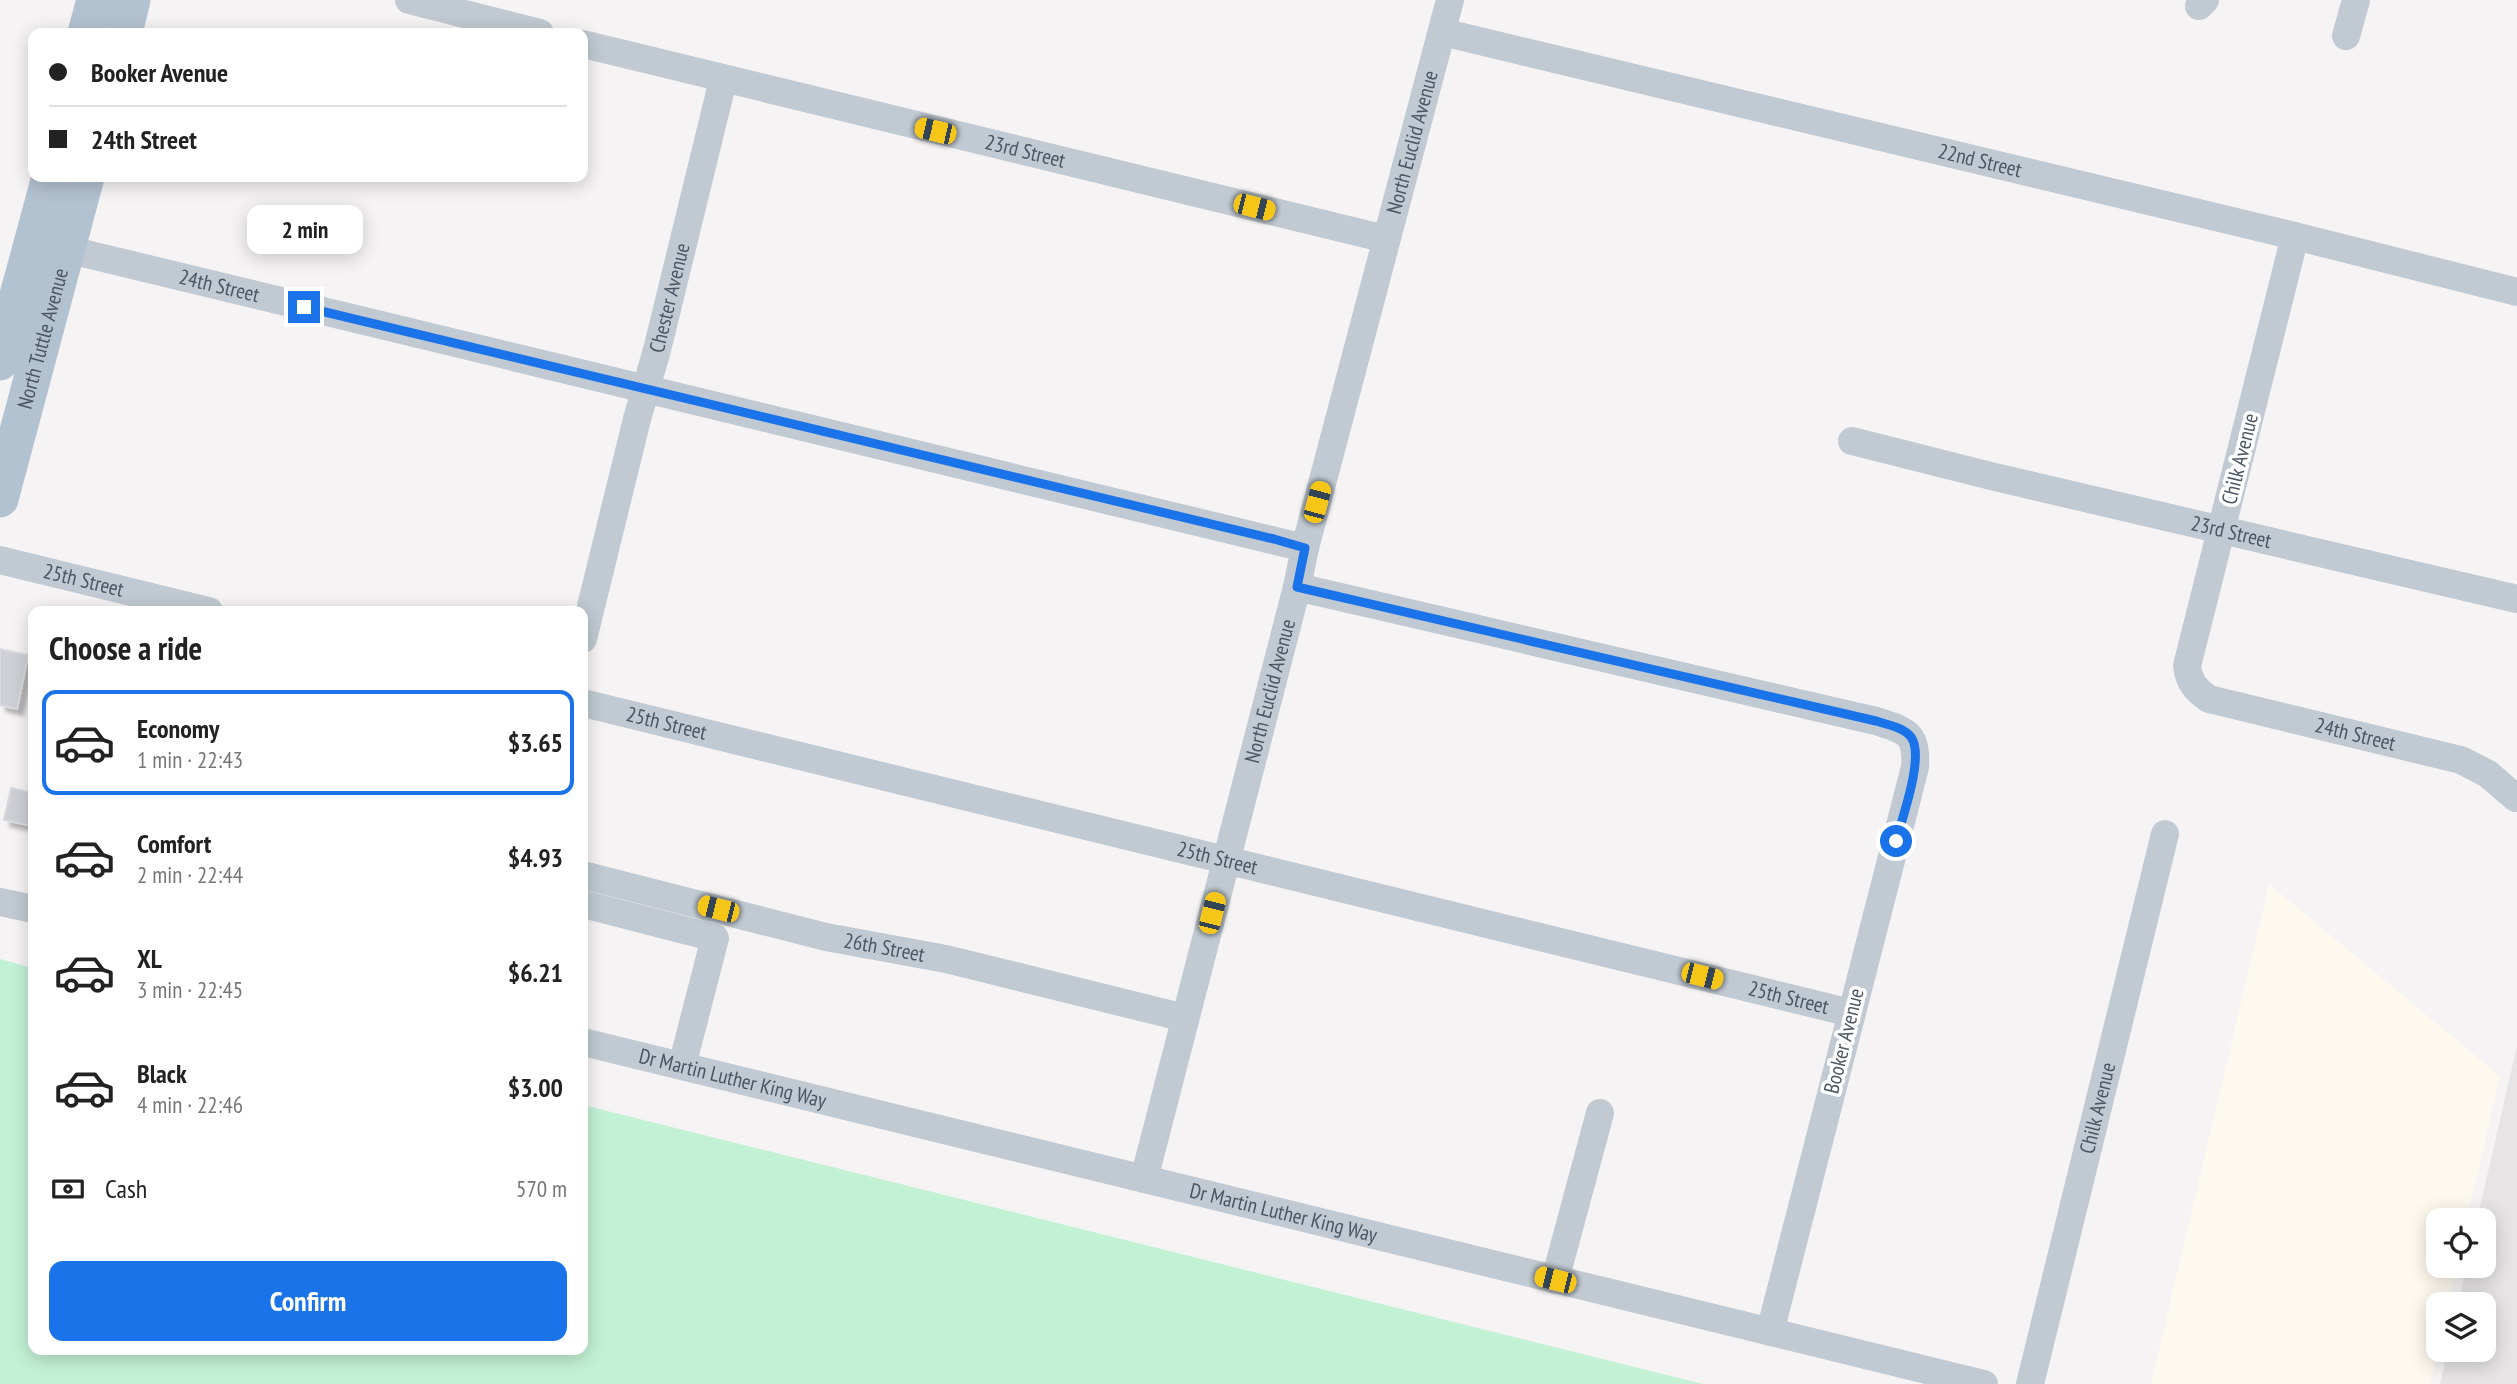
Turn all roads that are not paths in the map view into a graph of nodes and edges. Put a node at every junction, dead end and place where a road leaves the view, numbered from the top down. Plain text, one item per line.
1 (94, 0) edge
2 (132, 0) edge
3 (409, 0) edge
4 (1450, 0) edge
5 (2356, 0) edge
6 (87, 28) edge
7 (125, 28) edge
8 (520, 28) edge
9 (1442, 32) junction
10 (2346, 36) dead end
11 (588, 45) edge
12 (723, 80) junction
13 (50, 182) edge
14 (83, 182) edge
15 (2295, 236) junction
16 (1386, 239) junction
17 (50, 246) junction
18 (2517, 292) edge
19 (0, 362) edge
20 (646, 388) junction
21 (1852, 441) dead end
22 (0, 499) edge
23 (2223, 528) junction
24 (1305, 548) junction
25 (0, 560) edge
26 (1297, 587) junction
27 (2517, 599) edge
28 (189, 606) edge
29 (588, 619) edge
30 (2190, 681) joint
31 (588, 704) edge
32 (2516, 798) edge
33 (2165, 834) dead end
34 (1225, 860) junction
35 (588, 876) edge
36 (0, 902) edge
37 (588, 905) edge
38 (28, 908) edge
39 (1851, 1013) junction
40 (1185, 1018) junction
41 (588, 1043) edge
42 (682, 1066) junction
43 (1600, 1113) dead end
44 (1143, 1179) junction
45 (1555, 1280) junction
46 (1770, 1332) junction
47 (1984, 1384) edge
48 (2030, 1384) edge

1 - 6 main road
2 - 7 main road
3 - 8 street
4 - 9 street, North Euclid Avenue
5 - 10 street
9 - 15 street, 22nd Street
9 - 16 street, North Euclid Avenue
11 - 12 street, 23rd Street
12 - 16 street, 23rd Street
12 - 20 street, Chester Avenue
13 - 17 main road, North Tuttle Avenue
14 - 17 main road, North Tuttle Avenue
15 - 18 street, 22nd Street
15 - 23 street, Chilk Avenue
16 - 24 street, North Euclid Avenue
17 - 19 main road, North Tuttle Avenue
17 - 20 street, 24th Street
17 - 22 main road, North Tuttle Avenue
20 - 24 street, 24th Street
20 - 29 street, Chester Avenue
21 - 23 street, 23rd Street
23 - 27 street, 23rd Street
23 - 30 street, Chilk Avenue
24 - 26 street, North Euclid Avenue
25 - 28 street, 25th Street
26 - 34 street, North Euclid Avenue
26 - 39 street, Booker Avenue
30 - 32 street, 24th Street
31 - 34 street, 25th Street
33 - 48 street, Chilk Avenue
34 - 39 street, 25th Street
34 - 40 street, North Euclid Avenue
35 - 40 street, 26th Street
36 - 38 street
37 - 42 street
39 - 46 street, Booker Avenue
40 - 44 street, North Euclid Avenue
41 - 42 street, Dr Martin Luther King Way
42 - 44 street, Dr Martin Luther King Way
43 - 45 street
44 - 45 street, Dr Martin Luther King Way
45 - 46 street, Dr Martin Luther King Way
46 - 47 street, Dr Martin Luther King Way

